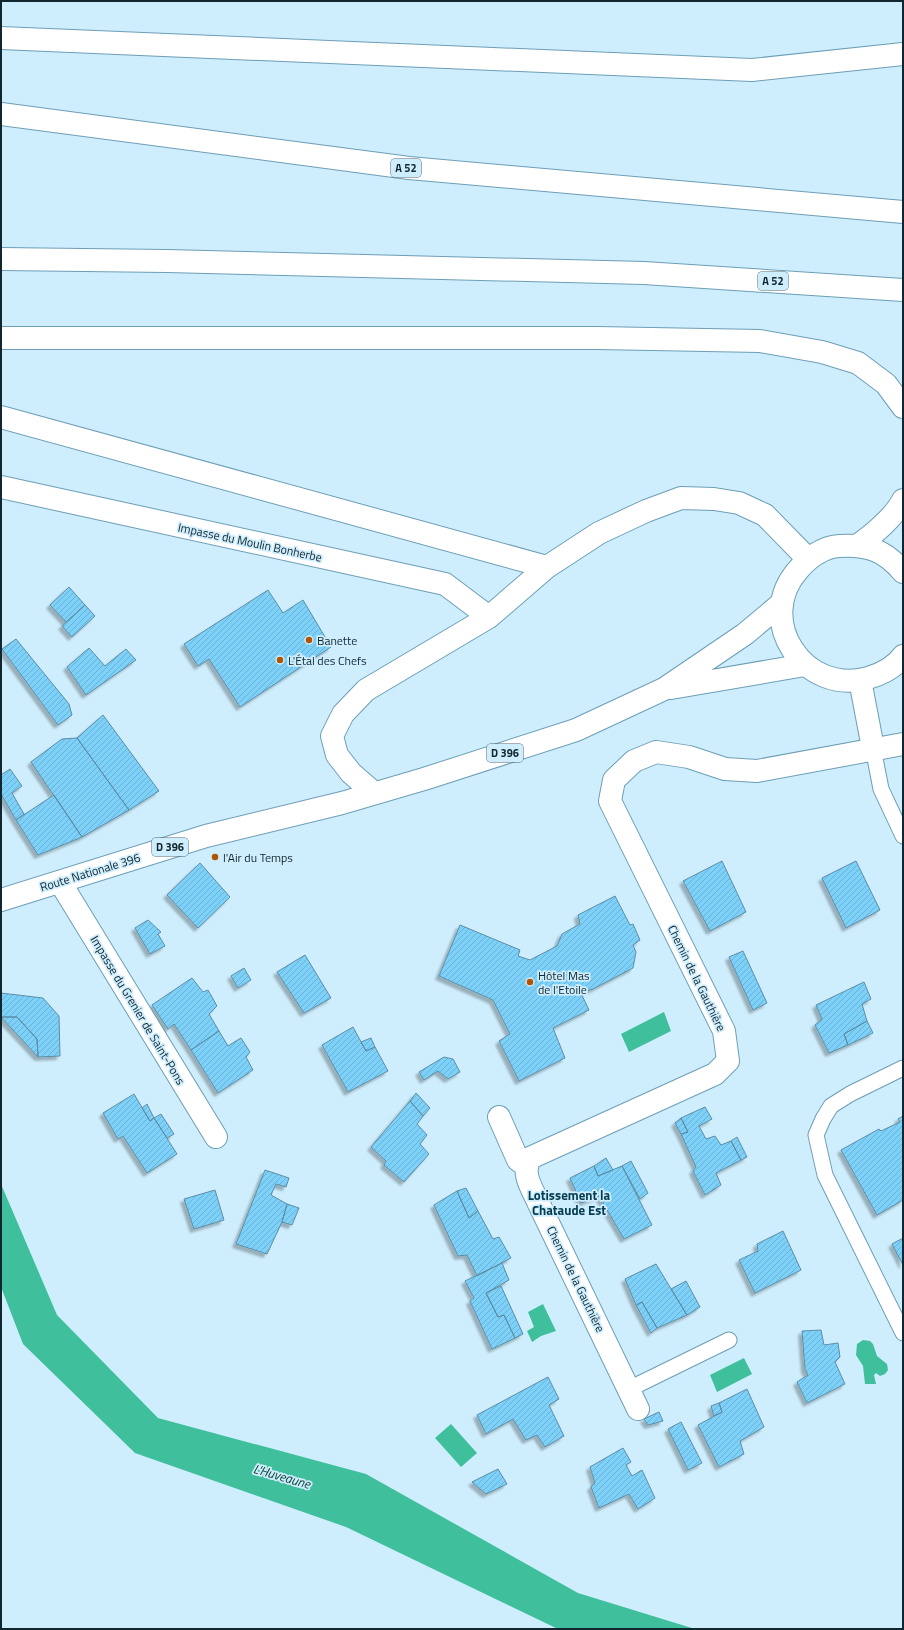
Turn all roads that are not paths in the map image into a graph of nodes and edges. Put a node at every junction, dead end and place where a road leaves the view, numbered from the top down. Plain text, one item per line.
1 (1, 38) edge
2 (903, 54) edge
3 (1, 114) edge
4 (903, 212) edge
5 (1, 259) edge
6 (903, 290) edge
7 (1, 338) edge
8 (903, 407) edge
9 (1, 417) edge
10 (1, 488) edge
11 (903, 500) edge
12 (858, 545) junction
13 (808, 559) junction
14 (901, 566) edge
15 (547, 567) junction
16 (782, 603) junction
17 (489, 617) junction
18 (903, 656) edge
19 (805, 665) junction
20 (860, 680) junction
21 (664, 689) junction
22 (903, 744) edge
23 (873, 748) junction
24 (374, 793) junction
25 (903, 836) edge
26 (60, 882) junction
27 (1, 900) edge
28 (903, 1068) edge
29 (499, 1117) dead end
30 (216, 1137) dead end
31 (526, 1166) junction
32 (903, 1333) edge
33 (730, 1340) dead end
34 (629, 1389) junction
35 (638, 1409) dead end

1 - 2 main road
3 - 4 main road, A 52
5 - 6 main road, A 52
7 - 8 main road
9 - 15 main road
10 - 17 main road, Impasse du Moulin Bonherbe
11 - 12 main road
12 - 13 main road
12 - 14 main road
13 - 15 main road
13 - 16 main road
15 - 17 main road
16 - 19 main road
16 - 21 main road, D 396
17 - 24 main road
18 - 20 main road
19 - 20 main road
19 - 21 main road, D 396
20 - 23 main road
21 - 24 main road, D 396
22 - 23 main road, Chemin de la Gauthière
23 - 25 lane
23 - 31 main road, Chemin de la Gauthière
24 - 26 main road, Route Nationale 396 / D 396
26 - 27 main road, Route Nationale 396 / D 396
26 - 30 main road, Impasse du Grenier de Saint-Pons
28 - 32 lane
29 - 31 main road
31 - 34 main road, Chemin de la Gauthière
33 - 34 lane
34 - 35 main road, Chemin de la Gauthière

